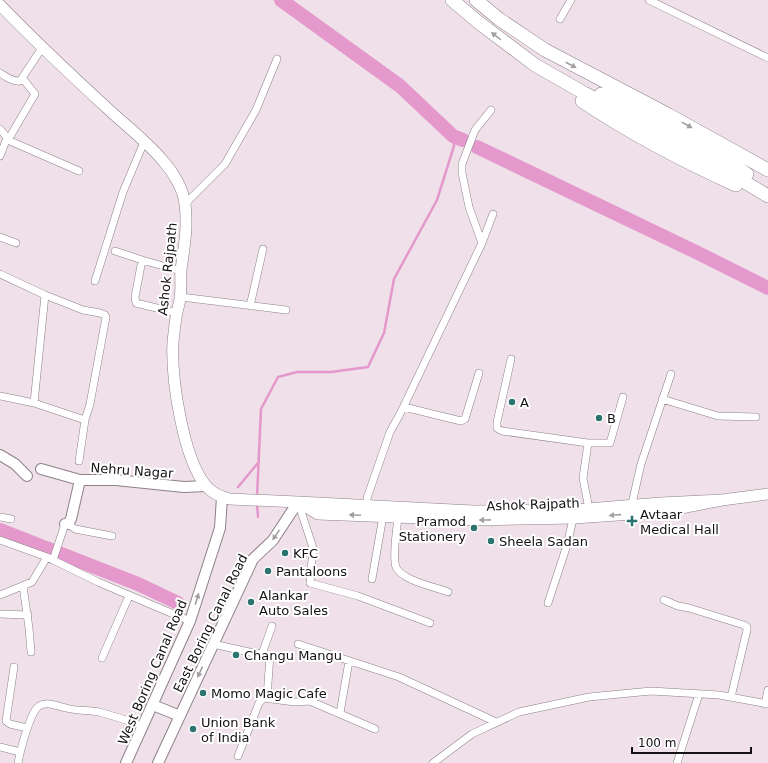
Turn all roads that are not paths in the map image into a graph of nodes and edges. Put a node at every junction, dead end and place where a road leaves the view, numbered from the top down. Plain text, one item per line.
1 (445, 0) edge
2 (452, 0) edge
3 (476, 0) edge
4 (570, 0) edge
5 (649, 0) edge
6 (0, 5) edge
7 (464, 10) junction
8 (560, 19) dead end
9 (42, 48) junction
10 (768, 58) edge
11 (277, 59) dead end
12 (0, 73) edge
13 (551, 75) junction
14 (23, 79) junction
15 (491, 110) dead end
16 (0, 128) edge
17 (8, 139) junction
18 (144, 142) junction
19 (0, 156) edge
20 (745, 157) junction
21 (768, 167) edge
22 (79, 171) dead end
23 (768, 174) edge
24 (768, 189) edge
25 (768, 192) edge
26 (768, 198) edge
27 (185, 204) junction
28 (493, 214) dead end
29 (0, 237) edge
30 (16, 243) dead end
31 (482, 243) junction
32 (263, 249) dead end
33 (115, 251) dead end
34 (142, 260) junction
35 (181, 271) junction
36 (0, 274) edge
37 (95, 281) dead end
38 (46, 295) junction
39 (181, 297) junction
40 (250, 306) junction
41 (286, 310) dead end
42 (177, 313) junction
43 (511, 359) dead end
44 (479, 373) dead end
45 (671, 374) dead end
46 (0, 396) edge
47 (622, 397) dead end
48 (662, 399) junction
49 (34, 403) junction
50 (404, 407) junction
51 (756, 417) dead end
52 (85, 420) junction
53 (588, 443) junction
54 (0, 455) edge
55 (79, 461) dead end
56 (41, 469) dead end
57 (26, 476) dead end
58 (80, 480) junction
59 (206, 486) junction
60 (768, 494) edge
61 (222, 497) junction
62 (298, 502) junction
63 (367, 506) junction
64 (589, 509) junction
65 (631, 510) junction
66 (574, 514) junction
67 (383, 516) junction
68 (0, 517) edge
69 (398, 517) junction
70 (11, 519) dead end
71 (67, 524) junction
72 (112, 536) dead end
73 (0, 540) edge
74 (52, 557) junction
75 (372, 579) dead end
76 (23, 586) junction
77 (448, 592) dead end
78 (0, 595) edge
79 (130, 596) junction
80 (664, 600) dead end
81 (548, 603) dead end
82 (0, 614) edge
83 (28, 615) junction
84 (190, 622) junction
85 (430, 623) dead end
86 (272, 626) dead end
87 (213, 644) junction
88 (298, 644) dead end
89 (31, 652) dead end
90 (262, 654) junction
91 (102, 658) dead end
92 (349, 661) junction
93 (14, 666) dead end
94 (768, 690) edge
95 (699, 694) junction
96 (268, 697) junction
97 (731, 697) junction
98 (766, 704) edge
99 (153, 705) junction
100 (340, 713) junction
101 (180, 716) junction
102 (496, 722) junction
103 (143, 726) junction
104 (27, 728) junction
105 (375, 729) dead end
106 (0, 747) edge
107 (20, 752) junction
108 (238, 756) dead end
109 (18, 763) edge
110 (126, 763) edge
111 (158, 763) edge
112 (433, 763) edge
113 (677, 763) edge

1 - 7 highway
2 - 7 highway
3 -> 20 highway
4 - 8 street
5 - 10 street
6 - 9 main road, Ashok Rajpath
13 -> 7 highway
9 - 14 street
9 - 18 main road, Ashok Rajpath
11 - 27 street
12 - 14 street
13 - 24 highway
13 - 25 highway
13 - 26 highway
14 - 17 street
15 - 31 street
16 - 17 street
17 - 19 street
17 - 22 street
18 - 27 main road, Ashok Rajpath
18 - 37 street
20 - 21 highway
20 - 23 highway
27 - 35 main road, Ashok Rajpath
28 - 31 street
29 - 30 street
31 - 50 street
32 - 40 street
33 - 34 street
34 - 35 street
34 - 42 street
35 - 39 main road, Ashok Rajpath
36 - 38 street
38 - 49 street
38 - 52 street
39 - 40 street
39 - 42 main road, Ashok Rajpath
40 - 41 street
42 - 59 main road, Ashok Rajpath
43 - 53 street
44 - 50 street
45 - 48 street
46 - 49 street
47 - 53 street
48 - 51 street
48 - 65 street
49 - 52 street
50 - 63 street
52 - 55 street
53 - 64 street
54 - 57 main road
56 - 58 main road
58 - 59 main road, Nehru Nagar
58 - 71 main road, Nehru Nagar
59 - 61 main road, Ashok Rajpath
60 - 65 main road, Ashok Rajpath
61 - 62 main road, Ashok Rajpath
84 -> 61 main road, West Boring Canal Road
62 - 63 main road, Ashok Rajpath
67 -> 62 main road, Ashok Rajpath
62 - 85 street
62 -> 87 main road, East Boring Canal Road
63 - 66 main road, Ashok Rajpath
64 - 65 main road, Ashok Rajpath
64 - 66 main road, Ashok Rajpath
65 -> 66 main road, Ashok Rajpath
66 -> 69 main road, Ashok Rajpath
66 - 81 street
67 - 69 main road, Ashok Rajpath
67 - 75 street
68 - 70 street
69 - 77 street
71 - 72 street
71 - 74 street
73 - 74 street
74 - 76 street
74 - 79 street
76 - 78 street
76 - 83 street
79 - 84 street
79 - 91 street
80 - 97 street
82 - 83 street
83 - 89 street
84 - 99 main road, West Boring Canal Road
86 - 90 street
87 - 90 street
87 -> 101 main road, East Boring Canal Road
88 - 92 street
90 - 96 street
92 - 100 street
92 - 102 street
93 - 104 street
94 - 98 street
95 - 97 street
95 - 102 street
95 - 113 street
96 - 100 street
96 - 108 street
97 - 98 street
99 - 101 main road
99 - 103 main road, West Boring Canal Road
100 - 105 street
101 - 111 main road, East Boring Canal Road
102 - 112 street
103 - 104 street
103 - 110 main road, West Boring Canal Road
104 - 107 street
106 - 107 street
107 - 109 street

